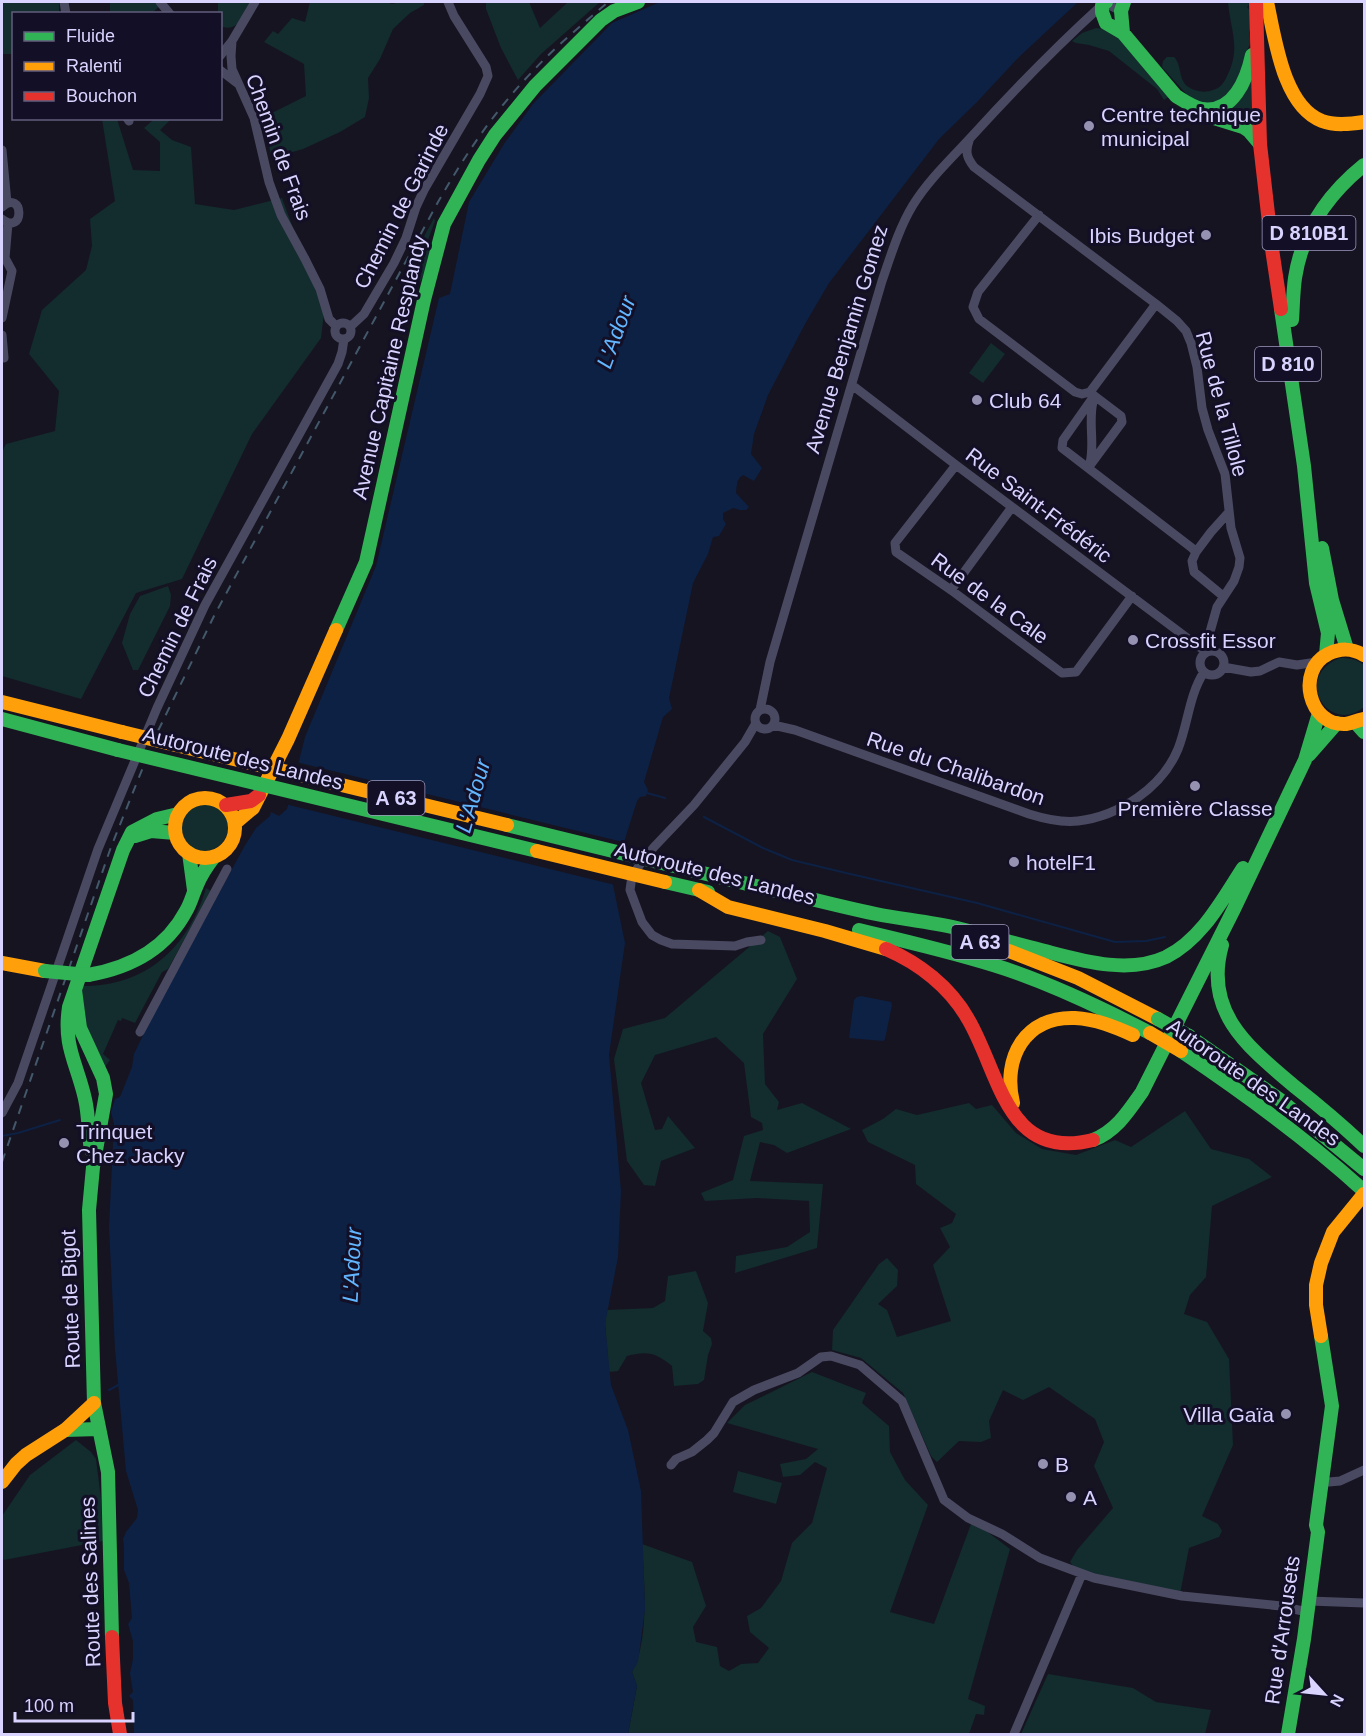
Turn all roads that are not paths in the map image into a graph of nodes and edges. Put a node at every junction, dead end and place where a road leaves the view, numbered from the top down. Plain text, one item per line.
1 (255, 2) edge
2 (448, 2) edge
3 (638, 2) edge
4 (1266, 2) edge
5 (1104, 3) edge
6 (1122, 6) edge
7 (1257, 8) edge
8 (1106, 23) junction
9 (1081, 24) junction
10 (1123, 33) junction
11 (232, 41) junction
12 (222, 54) edge
13 (222, 72) edge
14 (238, 84) junction
15 (1176, 96) junction
16 (1365, 122) edge
17 (969, 139) junction
18 (1260, 144) junction
19 (2, 150) edge
20 (1365, 165) edge
21 (4, 205) edge
22 (1039, 215) junction
23 (4, 221) edge
24 (1156, 304) junction
25 (2, 318) edge
26 (1292, 320) junction
27 (336, 326) junction
28 (350, 327) junction
29 (2, 335) edge
30 (344, 339) junction
31 (4, 358) dead end
32 (852, 385) junction
33 (1092, 394) junction
34 (956, 465) junction
35 (1088, 468) junction
36 (1012, 507) junction
37 (1229, 512) junction
38 (1196, 552) junction
39 (951, 590) junction
40 (1132, 596) junction
41 (1223, 596) junction
42 (1347, 649) junction
43 (1210, 652) junction
44 (1365, 655) edge
45 (1322, 658) junction
46 (1297, 664) junction
47 (1223, 667) junction
48 (1204, 672) junction
49 (1308, 683) junction
50 (764, 688) junction
51 (2, 702) edge
52 (760, 710) joint
53 (1319, 713) junction
54 (2, 719) edge
55 (768, 721) junction
56 (1336, 723) junction
57 (1362, 725) edge
58 (1305, 760) junction
59 (259, 795) junction
60 (226, 806) junction
61 (178, 814) junction
62 (1275, 820) junction
63 (235, 824) junction
64 (175, 833) junction
65 (128, 839) junction
66 (189, 853) junction
67 (214, 856) junction
68 (227, 869) dead end
69 (194, 890) junction
70 (699, 890) junction
71 (791, 894) junction
72 (1234, 909) junction
73 (761, 940) dead end
74 (2, 963) edge
75 (75, 990) junction
76 (140, 1032) dead end
77 (1148, 1037) junction
78 (2, 1113) edge
79 (1032, 1134) junction
80 (1365, 1146) edge
81 (93, 1167) junction
82 (1365, 1169) edge
83 (1365, 1193) edge
84 (94, 1403) junction
85 (99, 1429) junction
86 (65, 1430) junction
87 (671, 1465) dead end
88 (1365, 1470) edge
89 (2, 1482) edge
90 (1325, 1482) junction
91 (1082, 1574) junction
92 (1365, 1603) edge
93 (1308, 1607) junction
94 (120, 1734) edge
95 (1014, 1734) edge
96 (1288, 1734) edge

1 - 11 street, Chemin de Frais
2 - 28 street, Chemin de Garinde
3 - 59 main road, Avenue Capitaine Resplandy
4 - 16 main road
4 - 26 main road, D 810
5 - 6 street
5 - 8 main road
5 - 9 street, Avenue Benjamin Gomez
6 - 10 main road
7 - 15 main road
7 - 18 main road, D 810
8 - 9 street
8 - 10 main road
9 - 17 street, Avenue Benjamin Gomez
10 - 15 main road
11 - 12 street, Chemin de Frais
11 - 14 street, Chemin de Frais
13 - 14 street
14 - 27 street, Chemin de Frais
15 - 18 main road
17 - 22 street, Rue de la Tillole
17 - 32 street, Avenue Benjamin Gomez
18 - 45 main road, D 810
19 - 21 street
20 - 26 main road, D 810B1
21 - 23 street
22 - 24 street, Rue de la Tillole
22 - 33 street
23 - 25 street
24 - 33 street
24 - 37 street, Rue de la Tillole
26 - 42 main road, D 810
27 - 28 street
27 - 30 street, Chemin de Frais
28 - 30 street, Chemin de Frais
29 - 31 street
30 - 78 street, Chemin de Frais
32 - 34 street, Rue Saint-Frédéric
32 - 50 street, Avenue Benjamin Gomez
33 - 35 street
33 - 35 street
33 - 35 street
34 - 36 street, Rue Saint-Frédéric
34 - 39 street, Rue de la Cale
35 - 38 street
36 - 39 street
36 - 40 street, Rue Saint-Frédéric
37 - 38 street
37 - 41 street, Rue de la Tillole
38 - 41 street
39 - 40 street, Rue de la Cale
40 - 43 street, Rue Saint-Frédéric
41 - 43 street, Rue de la Tillole
42 - 44 main road
42 - 45 main road
43 - 47 street
43 - 48 street
45 - 46 street
45 - 49 main road
46 - 47 street
46 - 49 street
47 - 48 street
48 - 55 street, Rue du Chalibardon
49 - 53 main road
50 - 52 street, Avenue Benjamin Gomez
50 - 55 street
51 - 71 main road, Autoroute des Landes / A 63, bridge
52 - 55 street, Rue du Chalibardon
53 - 56 main road
53 - 58 main road
54 - 70 main road, Autoroute des Landes / A 63, bridge
55 - 73 street
56 - 57 main road
56 - 58 main road
58 - 62 main road
59 - 60 main road
59 - 63 main road, Avenue Capitaine Resplandy
60 - 61 main road
60 - 63 main road
61 - 64 main road
61 - 65 main road
62 - 71 main road
62 - 72 main road
63 - 67 main road
64 - 65 main road
64 - 66 main road
65 - 75 main road, Route de Bigot
66 - 67 main road
66 - 69 main road
67 - 69 main road
68 - 76 street
69 - 74 main road, bridge
70 - 77 main road, Autoroute des Landes / A 63
70 - 79 main road
71 - 82 main road, Autoroute des Landes / A 63, bridge
72 - 79 main road
72 - 80 main road
75 - 81 main road, Route de Bigot
75 - 81 main road, Route de Bigot
77 - 79 main road
77 - 83 main road, Autoroute des Landes / A 63, bridge
81 - 84 main road, Route de Bigot
83 - 90 main road, Rue d'Arrousets
84 - 85 main road, Route de Bigot
84 - 86 main road
85 - 86 main road
85 - 94 main road, Route des Salines
86 - 89 main road
87 - 91 street
88 - 90 street
90 - 93 main road, Rue d'Arrousets
91 - 93 street
91 - 95 street
92 - 93 street
93 - 96 main road, Rue d'Arrousets

